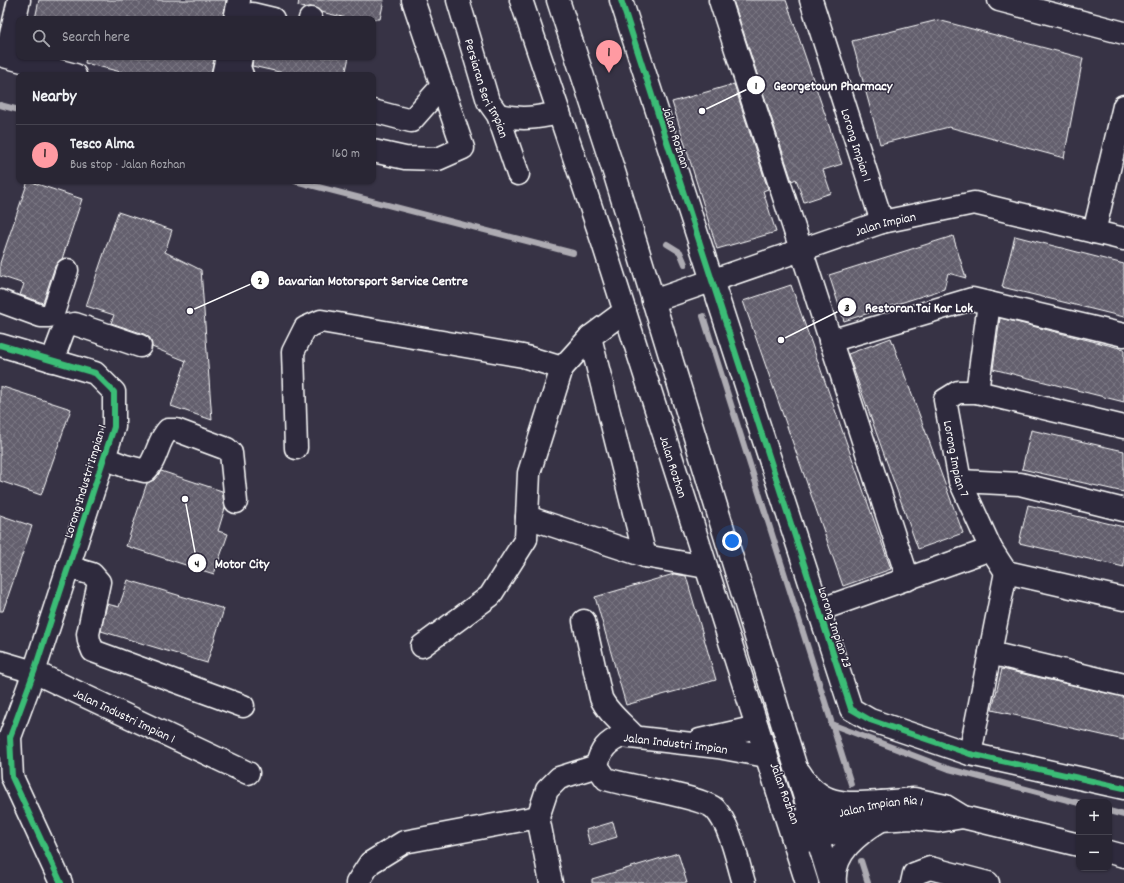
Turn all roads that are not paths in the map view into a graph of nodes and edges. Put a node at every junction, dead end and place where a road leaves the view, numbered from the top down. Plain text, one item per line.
1 (19, 0) edge
2 (238, 0) edge
3 (413, 0) edge
4 (458, 0) edge
5 (521, 0) edge
6 (558, 0) edge
7 (622, 0) edge
8 (720, 0) edge
9 (999, 0) edge
10 (814, 1) edge
11 (235, 16) edge
12 (252, 16) edge
13 (260, 16) edge
14 (1124, 33) edge
15 (3, 56) edge
16 (16, 59) edge
17 (18, 60) edge
18 (226, 60) edge
19 (240, 60) edge
20 (64, 72) edge
21 (224, 72) edge
22 (241, 72) edge
23 (442, 86) junction
24 (1124, 106) edge
25 (376, 112) edge
26 (559, 113) junction
27 (498, 115) junction
28 (376, 151) edge
29 (518, 174) dead end
30 (882, 222) junction
31 (1094, 232) junction
32 (1124, 239) edge
33 (801, 250) junction
34 (66, 270) dead end
35 (712, 281) junction
36 (0, 301) edge
37 (653, 301) junction
38 (989, 303) junction
39 (625, 310) junction
40 (1124, 335) edge
41 (590, 337) junction
42 (830, 341) junction
43 (0, 345) edge
44 (140, 346) dead end
45 (52, 360) junction
46 (562, 368) junction
47 (977, 392) junction
48 (1124, 427) edge
49 (296, 448) dead end
50 (104, 458) junction
51 (960, 481) junction
52 (236, 502) dead end
53 (1124, 510) edge
54 (527, 517) junction
55 (991, 549) junction
56 (645, 556) junction
57 (68, 567) junction
58 (706, 567) junction
59 (1006, 572) junction
60 (908, 578) junction
61 (1124, 599) edge
62 (819, 610) junction
63 (584, 621) dead end
64 (422, 646) dead end
65 (990, 653) junction
66 (0, 662) edge
67 (34, 672) junction
68 (1124, 685) edge
69 (243, 706) dead end
70 (757, 728) junction
71 (634, 736) junction
72 (685, 743) junction
73 (765, 754) junction
74 (970, 754) junction
75 (597, 766) junction
76 (795, 766) junction
77 (248, 773) dead end
78 (1124, 788) edge
79 (881, 811) junction
80 (538, 817) junction
81 (804, 820) junction
82 (810, 840) junction
83 (1076, 844) edge
84 (1112, 853) edge
85 (1124, 856) edge
86 (913, 878) edge
87 (60, 883) edge
88 (357, 883) edge
89 (551, 883) edge
90 (744, 883) edge
91 (808, 883) edge
92 (814, 883) edge
93 (831, 883) edge
94 (835, 883) edge
95 (988, 883) edge

1 - 15 street
2 - 11 street
3 - 23 street
4 - 27 street, Persiaran Seri Impian
5 - 26 street, Jalan Rozhan
6 - 37 street, Jalan Rozhan
7 - 35 street, Jalan Rozhan
8 - 33 street
9 - 14 street
10 - 30 street, Lorong Impian 1
12 - 13 street
15 - 16 street
17 - 20 street
18 - 21 street
19 - 22 street
23 - 25 street
23 - 28 street
24 - 31 street
26 - 27 street
26 - 39 street, Jalan Rozhan
27 - 29 street, Persiaran Seri Impian
30 - 31 street, Jalan Impian
30 - 33 street, Jalan Impian
31 - 32 street, Jalan Impian
33 - 35 street, Jalan Impian
33 - 42 street
34 - 36 street
35 - 37 street, Jalan Impian
35 - 62 street, Lorong Impian 23
37 - 39 street, Jalan Impian
37 - 76 street, Jalan Rozhan
38 - 40 street
38 - 42 street
38 - 47 street
39 - 41 street, Jalan Impian
39 - 58 street, Jalan Rozhan
41 - 46 street, Jalan Impian
41 - 56 street
42 - 60 street
43 - 45 street, Lorong Industri Impian 1
44 - 45 street
45 - 50 street, Lorong Industri Impian 1
46 - 49 street
46 - 54 street
47 - 48 street, Lorong Impian 7
47 - 51 street, Lorong Impian 7
50 - 52 street
50 - 57 street, Lorong Industri Impian 1
51 - 53 street
51 - 55 street, Lorong Impian 7
54 - 56 street
54 - 64 street
55 - 59 street, Lorong Impian 7
55 - 60 street
56 - 58 street
57 - 67 street, Lorong Industri Impian 1
57 - 69 street
58 - 70 street, Jalan Rozhan
59 - 61 street
59 - 65 street
60 - 62 street
62 - 74 street, Lorong Impian 23
63 - 71 street
65 - 68 street
65 - 74 street
66 - 67 street, Jalan Industri Impian 1
67 - 77 street, Jalan Industri Impian 1
67 - 87 street, Lorong Industri Impian 1
70 - 72 street
70 - 73 street, Jalan Rozhan
71 - 72 street, Jalan Industri Impian
71 - 75 street, Jalan Industri Impian
72 - 73 street, Jalan Industri Impian
73 - 81 street, Jalan Rozhan
73 - 91 street
74 - 78 street, Lorong Impian 23
75 - 80 street
75 - 90 street
76 - 79 street
76 - 81 street, Jalan Rozhan
79 - 81 street, Jalan Impian Ria 1
79 - 82 street, Jalan Impian Ria 1
79 - 83 street, Jalan Impian Ria 1
79 - 94 street
80 - 88 street
80 - 89 street
81 - 82 street, Jalan Rozhan
82 - 92 street, Jalan Rozhan
82 - 93 street, Jalan Rozhan
84 - 85 street
86 - 95 street

